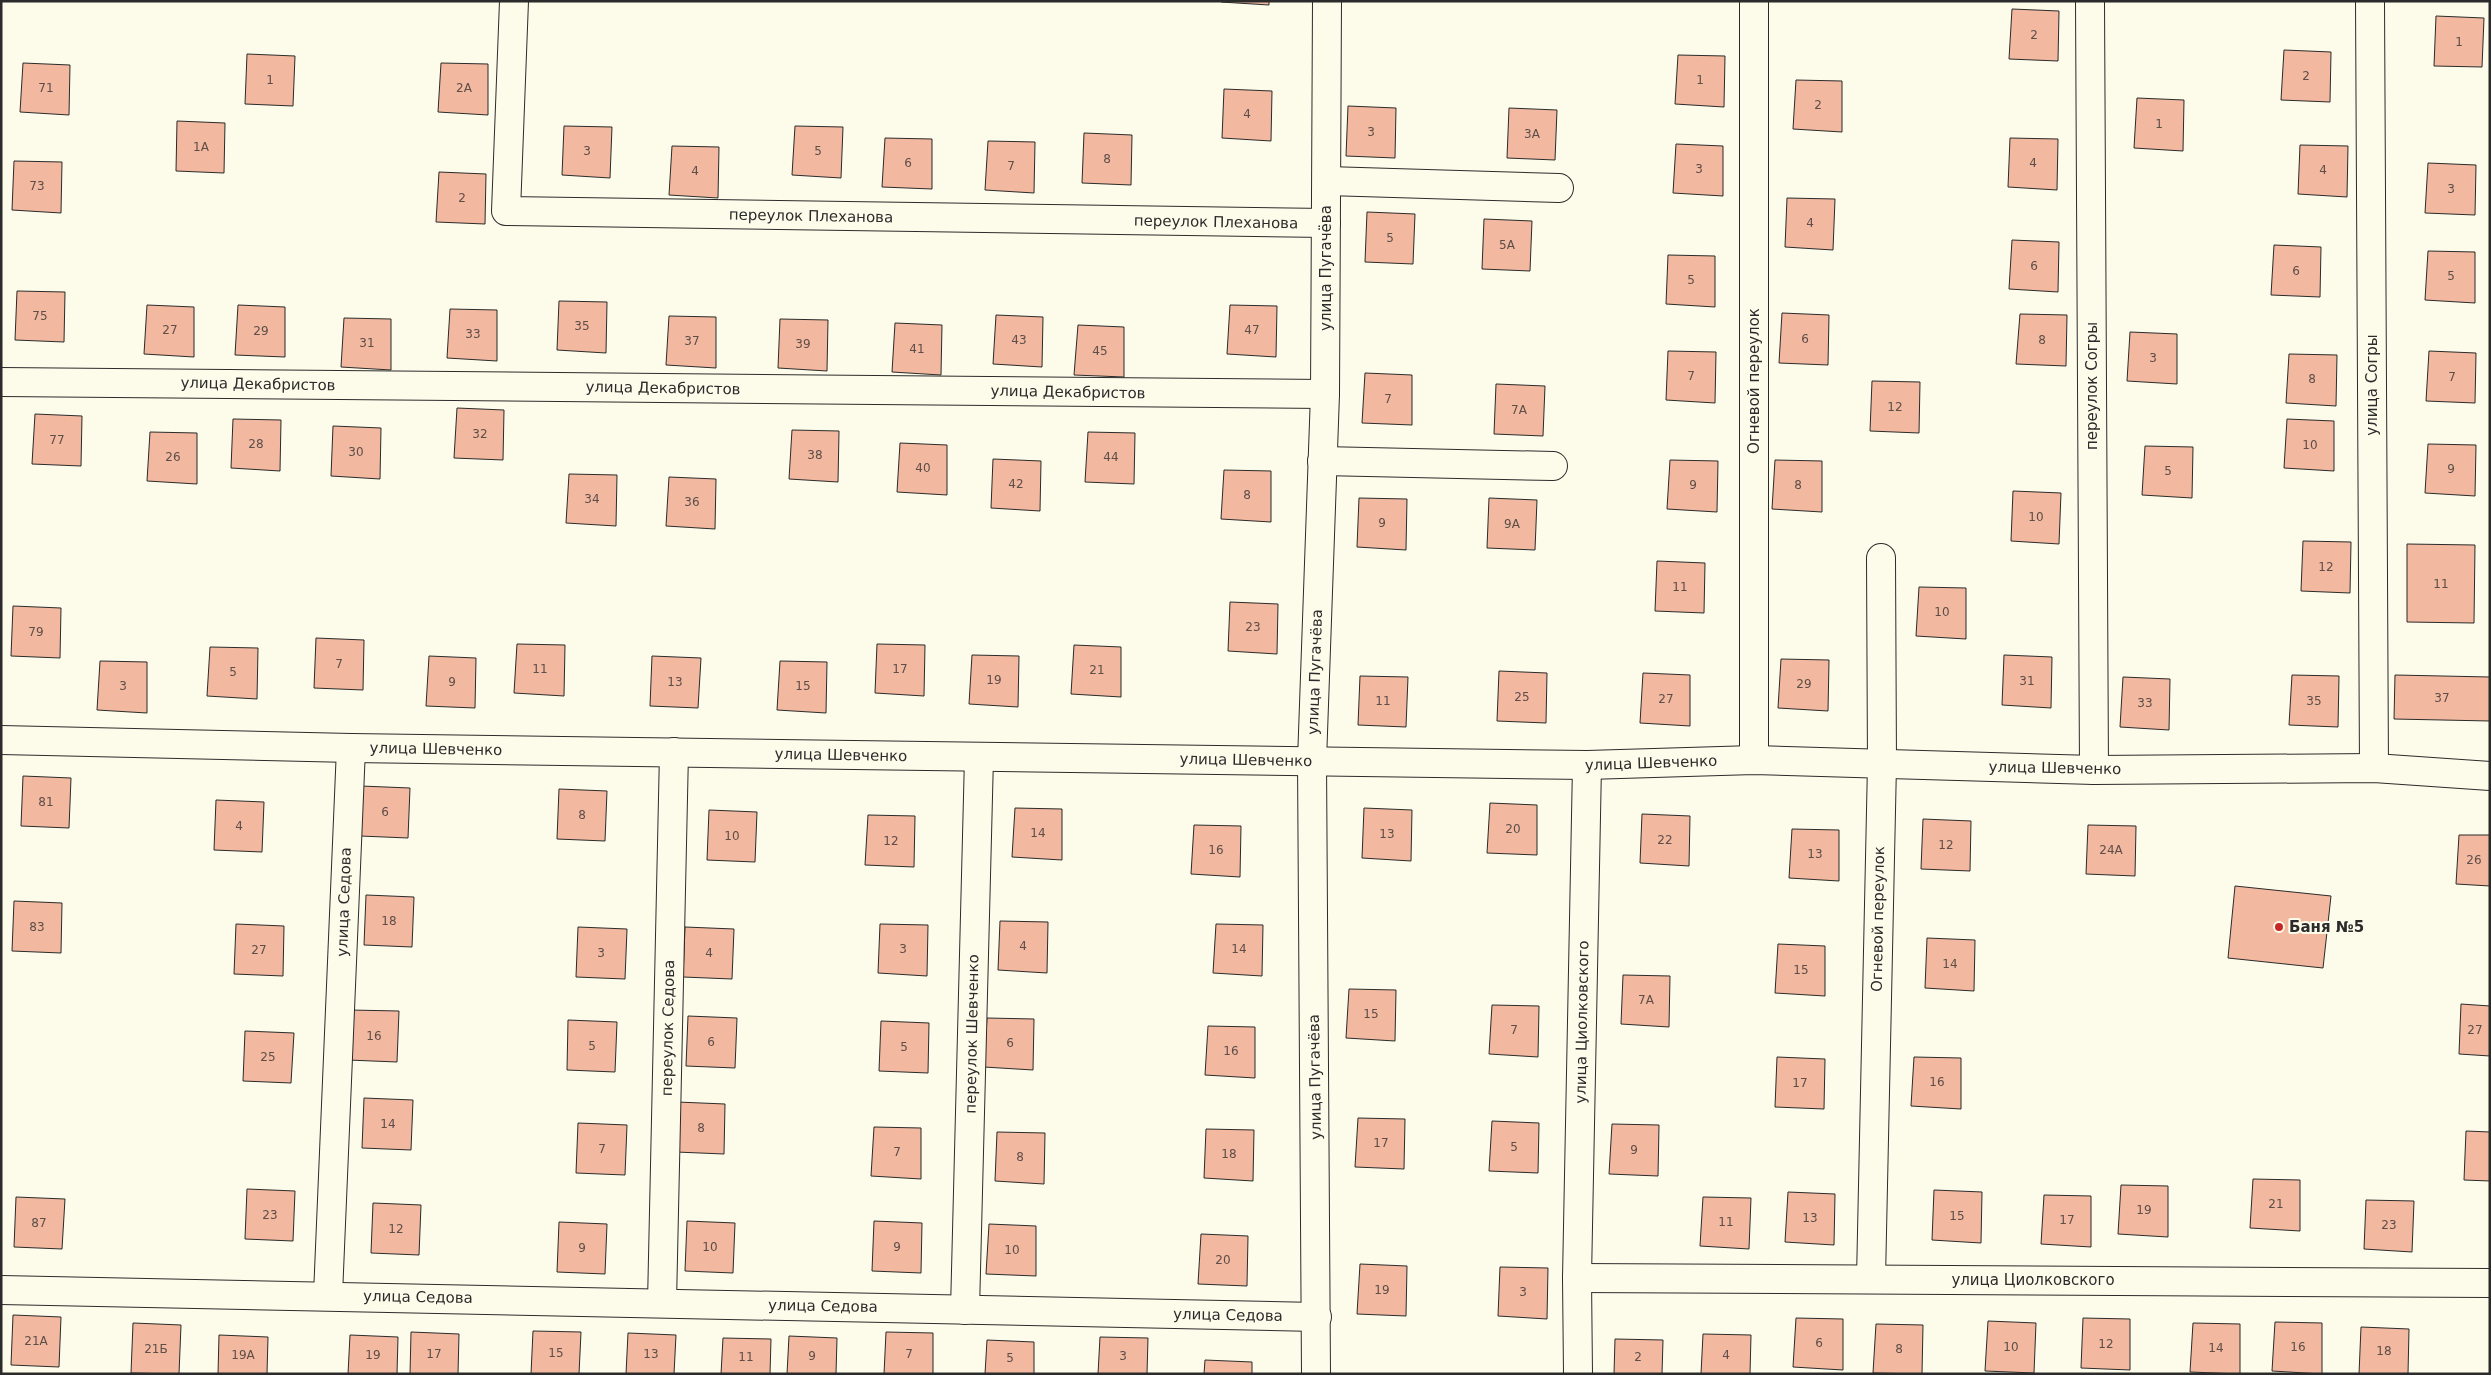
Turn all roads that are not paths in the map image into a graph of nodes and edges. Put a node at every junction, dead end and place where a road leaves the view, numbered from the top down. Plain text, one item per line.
1 (514, 1) edge
2 (1327, 1) edge
3 (1754, 1) edge
4 (2090, 1) edge
5 (2370, 1) edge
6 (1327, 181) junction
7 (1558, 188) dead end
8 (1326, 223) junction
9 (1, 382) edge
10 (1325, 394) junction
11 (1322, 461) junction
12 (1553, 466) dead end
13 (1880, 558) dead end
14 (1, 740) edge
15 (351, 748) junction
16 (674, 752) junction
17 (979, 757) junction
18 (1754, 760) junction
19 (1312, 761) junction
20 (1882, 764) junction
21 (1587, 765) junction
22 (2374, 768) junction
23 (2094, 770) junction
24 (2490, 776) edge
25 (1577, 1278) junction
26 (1870, 1279) junction
27 (2490, 1283) edge
28 (1, 1290) edge
29 (328, 1296) junction
30 (662, 1303) junction
31 (964, 1310) junction
32 (1317, 1317) junction
33 (1316, 1374) edge
34 (1578, 1374) edge

1 - 8 street, переулок Плеханова
2 - 6 street, улица Пугачёва
3 - 18 street, Огневой переулок
4 - 23 street, переулок Согры
5 - 22 street, улица Согры
6 - 7 street
6 - 8 street, улица Пугачёва
8 - 10 street, улица Пугачёва
9 - 10 street, улица Декабристов
10 - 11 street, улица Пугачёва
11 - 12 street
11 - 19 street, улица Пугачёва
13 - 20 street, Огневой переулок
14 - 15 street, улица Шевченко
15 - 16 street, улица Шевченко
15 - 29 street, улица Седова
16 - 17 street, улица Шевченко
16 - 30 street, переулок Седова
17 - 19 street, улица Шевченко
17 - 31 street, переулок Шевченко
18 - 20 street, улица Шевченко
18 - 21 street, улица Шевченко
19 - 21 street, улица Шевченко
19 - 32 street, улица Пугачёва
20 - 23 street, улица Шевченко
20 - 26 street, Огневой переулок
21 - 25 street, улица Циолковского
22 - 23 street, улица Шевченко
22 - 24 street, улица Шевченко
25 - 26 street, улица Циолковского
25 - 34 street, улица Циолковского
26 - 27 street, улица Циолковского
28 - 29 street, улица Седова
29 - 30 street, улица Седова
30 - 31 street, улица Седова
31 - 32 street, улица Седова
32 - 33 street, улица Пугачёва

